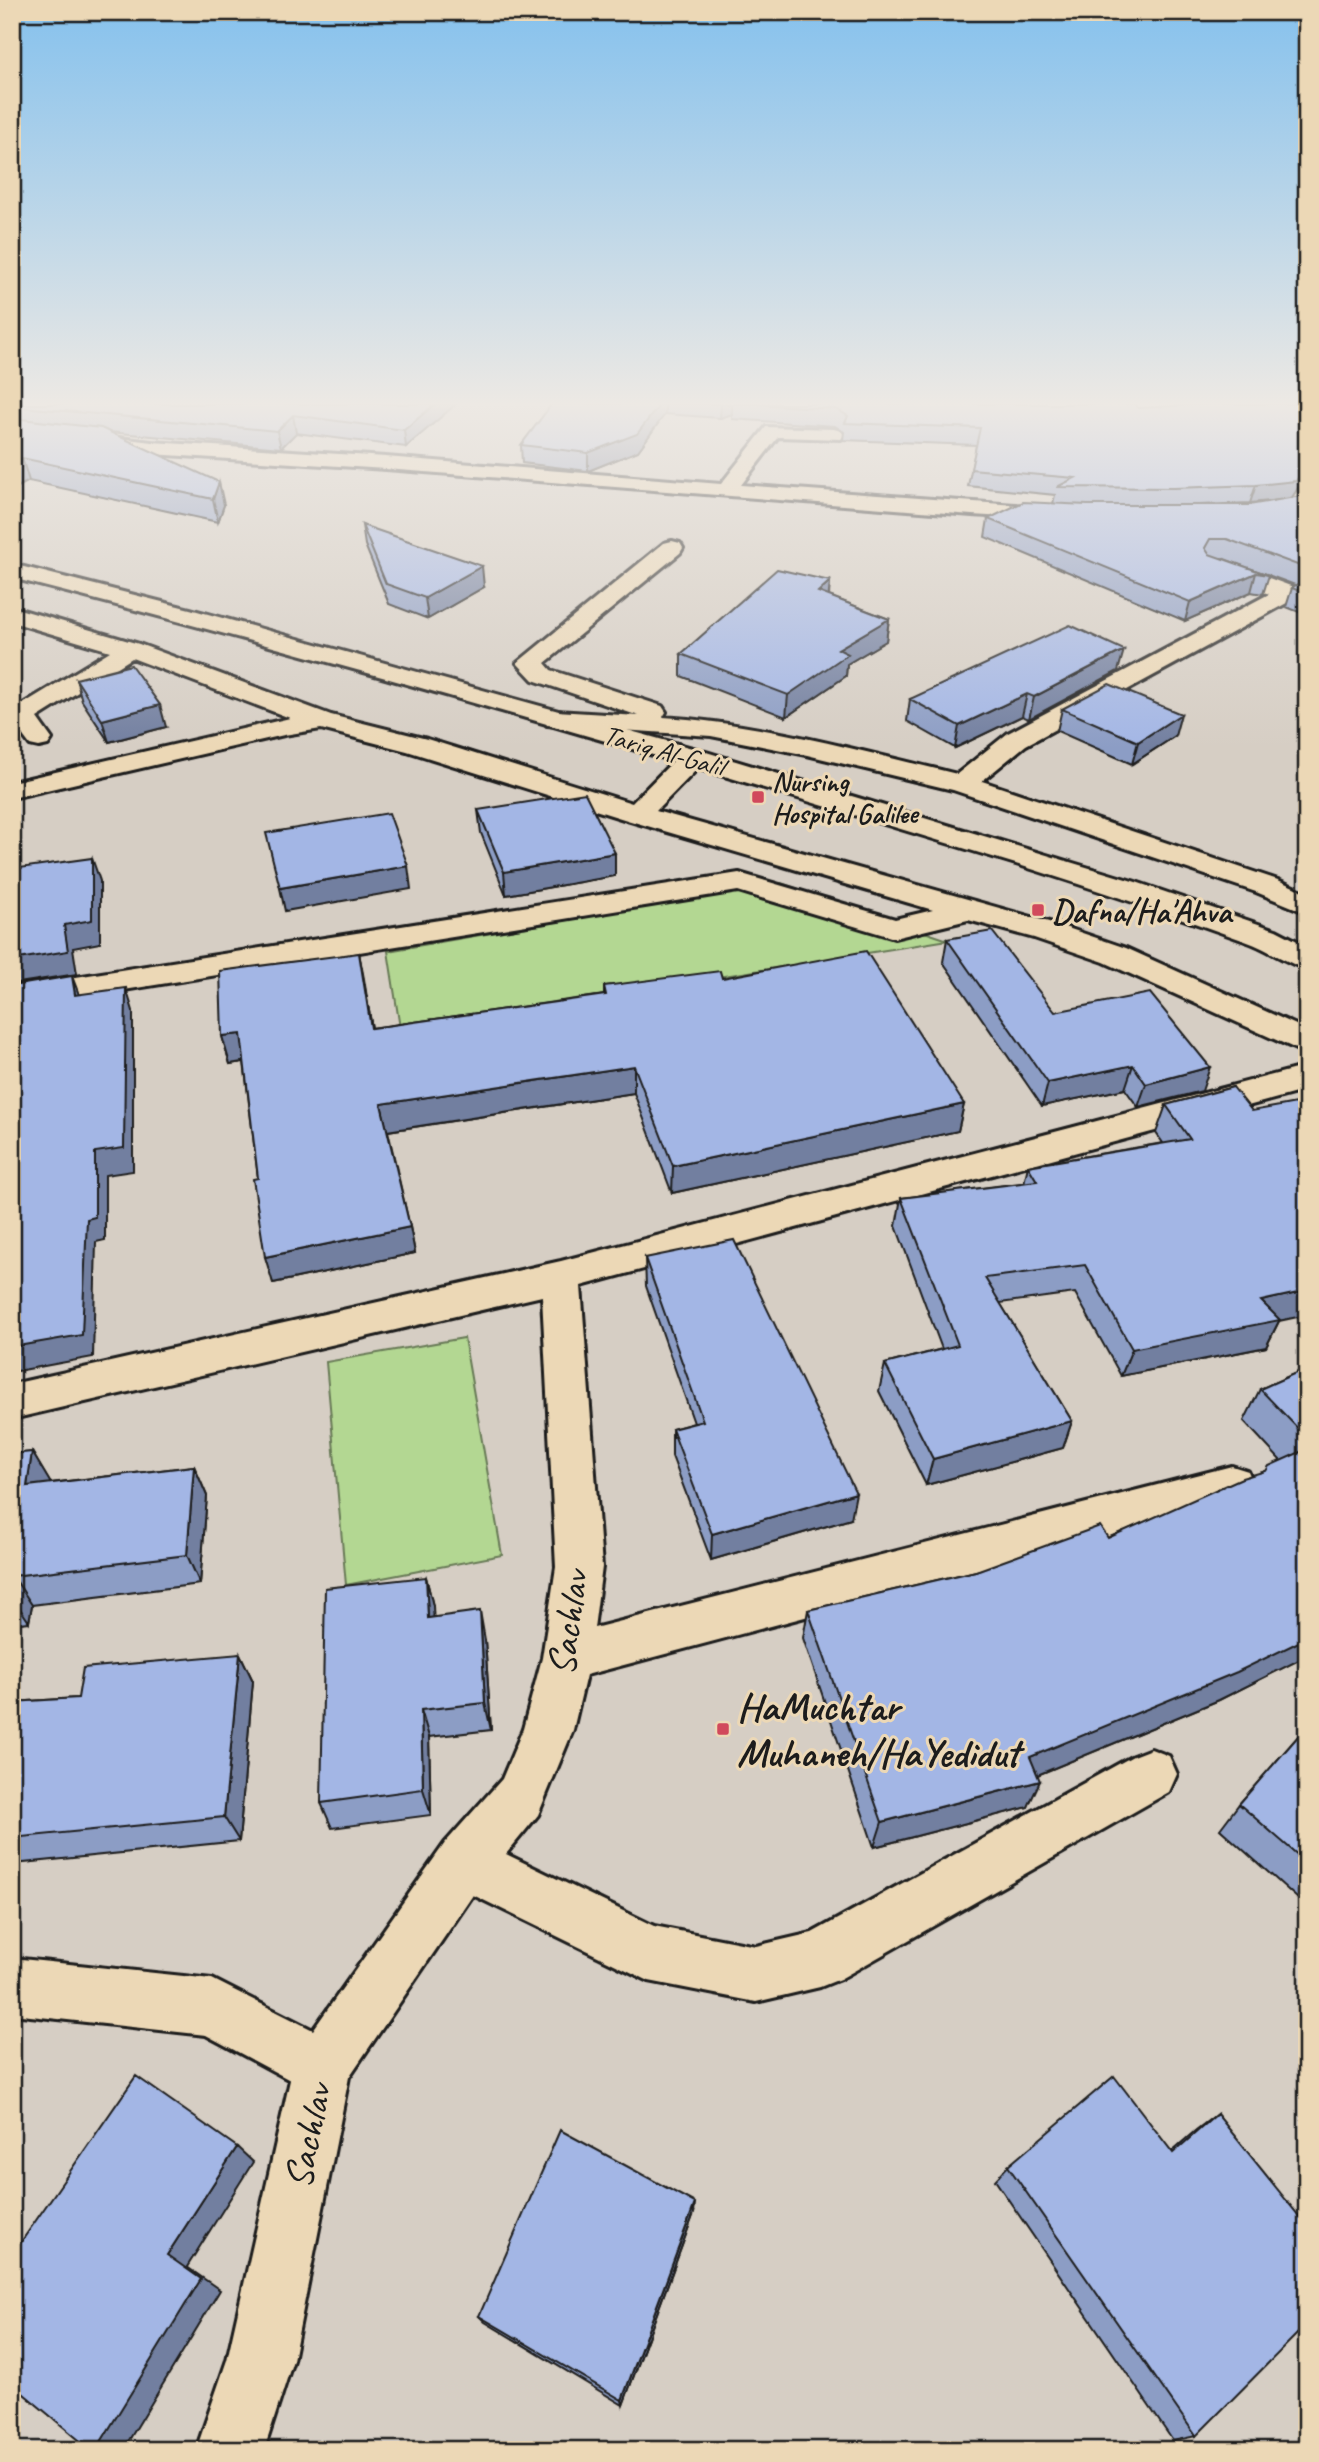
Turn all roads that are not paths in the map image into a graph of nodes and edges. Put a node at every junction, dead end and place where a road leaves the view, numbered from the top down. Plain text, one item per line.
1 (672, 548) dead end
2 (1213, 565) edge
3 (12, 571) edge
4 (12, 614) edge
5 (130, 649) junction
6 (556, 719) junction
7 (322, 721) junction
8 (694, 727) junction
9 (39, 739) dead end
10 (693, 757) junction
11 (962, 784) junction
12 (12, 790) edge
13 (637, 814) junction
14 (1307, 904) edge
15 (969, 911) junction
16 (1307, 959) edge
17 (12, 998) edge
18 (1307, 1043) edge
19 (1307, 1078) edge
20 (561, 1276) junction
21 (12, 1402) edge
22 (1232, 1485) edge
23 (566, 1658) junction
24 (1151, 1774) dead end
25 (464, 1862) junction
26 (12, 1986) edge
27 (322, 2066) junction
28 (230, 2450) edge

1 - 8 street
2 - 11 street
3 - 6 street, Tariq Al-Galil
4 - 5 street
5 - 7 street
5 - 9 street
6 - 8 street
6 - 10 street, Tariq Al-Galil
7 - 12 street
7 - 13 street
8 - 11 street
10 - 13 street
10 - 16 street, Tariq Al-Galil
11 - 14 street
13 - 15 street
15 - 17 street
15 - 18 street
19 - 20 street
20 - 21 street
20 - 23 street, Sachlav
22 - 23 street
23 - 25 street, Sachlav
24 - 25 street
25 - 27 street, Sachlav
26 - 27 street
27 - 28 street, Sachlav

